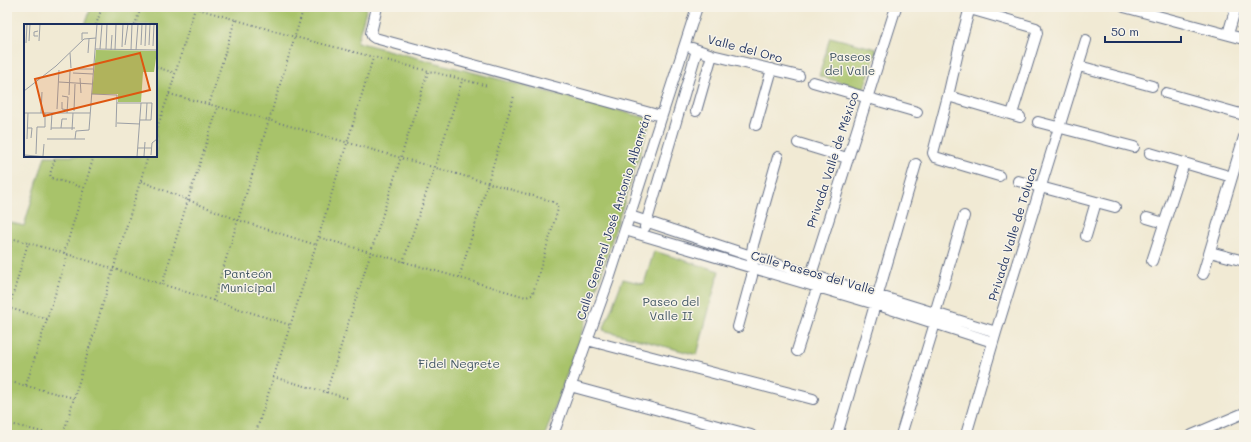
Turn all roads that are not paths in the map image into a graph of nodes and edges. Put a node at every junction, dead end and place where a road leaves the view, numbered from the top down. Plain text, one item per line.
1 (377, 7) edge
2 (697, 7) edge
3 (896, 7) edge
4 (1124, 7) edge
5 (1236, 7) edge
6 (970, 8) edge
7 (1154, 10) edge
8 (1228, 34) junction
9 (1244, 39) edge
10 (1086, 40) dead end
11 (685, 46) junction
12 (697, 50) junction
13 (712, 55) junction
14 (1079, 66) junction
15 (772, 69) junction
16 (799, 76) dead end
17 (813, 82) dead end
18 (1152, 86) dead end
19 (1166, 93) dead end
20 (948, 96) junction
21 (867, 97) junction
22 (696, 111) dead end
23 (917, 112) dead end
24 (1244, 115) edge
25 (661, 116) junction
26 (1038, 122) dead end
27 (756, 125) dead end
28 (1060, 127) junction
29 (1244, 137) edge
30 (798, 143) dead end
31 (1134, 147) dead end
32 (1150, 153) dead end
33 (778, 157) dead end
34 (847, 158) junction
35 (1184, 163) junction
36 (916, 164) dead end
37 (999, 176) dead end
38 (1232, 177) junction
39 (1018, 180) dead end
40 (1041, 187) junction
41 (1096, 202) junction
42 (1115, 207) dead end
43 (630, 216) junction
44 (964, 216) dead end
45 (1147, 218) dead end
46 (646, 222) junction
47 (1164, 223) junction
48 (625, 230) junction
49 (642, 235) junction
50 (1086, 236) dead end
51 (1210, 252) junction
52 (752, 257) junction
53 (1152, 261) dead end
54 (1244, 262) edge
55 (753, 269) junction
56 (1203, 274) dead end
57 (811, 275) junction
58 (817, 288) junction
59 (876, 300) junction
60 (935, 318) junction
61 (738, 327) dead end
62 (995, 337) junction
63 (587, 340) junction
64 (797, 351) dead end
65 (570, 386) junction
66 (813, 399) dead end
67 (1244, 413) edge
68 (553, 435) edge
69 (751, 435) edge
70 (837, 435) edge
71 (901, 435) edge
72 (966, 435) edge
73 (1192, 435) edge

1 - 25 street
2 - 11 street, Calle General José Antonio Albarrán
3 - 21 street, Privada Valle de México
4 - 7 street
5 - 8 street
6 - 20 street
6 - 20 street
7 - 8 street
8 - 9 street
10 - 14 street, Privada Valle de Toluca
11 - 12 street, Valle del Oro
11 - 25 street, Calle General José Antonio Albarrán
12 - 13 street, Valle del Oro
12 - 46 street
13 - 15 street, Valle del Oro
13 - 22 street
14 - 18 street
14 - 28 street, Privada Valle de Toluca
15 - 16 street, Valle del Oro
15 - 27 street
17 - 21 street
19 - 24 street
20 - 37 street
21 - 23 street
21 - 34 street, Privada Valle de México
25 - 43 street, Calle General José Antonio Albarrán
26 - 28 street
28 - 31 street
28 - 40 street, Privada Valle de Toluca
29 - 38 street
30 - 34 street
32 - 35 street
33 - 52 street
34 - 57 street, Privada Valle de México
35 - 38 street
35 - 47 street
36 - 59 street
38 - 51 street
39 - 40 street
40 - 41 street
40 - 62 street, Privada Valle de Toluca
41 - 42 street
41 - 50 street
43 - 46 street, Calle Paseos del Valle
43 - 48 street, Calle General José Antonio Albarrán
44 - 60 street
45 - 47 street
46 - 49 street
46 - 52 street, Calle Paseos del Valle
47 - 53 street
48 - 49 street, Calle Paseos del Valle
48 - 63 street, Calle General José Antonio Albarrán
49 - 55 street, Calle Paseos del Valle
51 - 54 street
51 - 56 street
52 - 55 street
52 - 57 street, Calle Paseos del Valle
55 - 58 street, Calle Paseos del Valle
55 - 61 street
57 - 59 street, Calle Paseos del Valle
58 - 59 street, Calle Paseos del Valle
58 - 64 street
59 - 60 street, Calle Paseos del Valle
59 - 70 street
60 - 62 street, Calle Paseos del Valle
60 - 71 street
62 - 72 street, Privada Valle de Toluca
63 - 65 street, Calle General José Antonio Albarrán
63 - 66 street
65 - 68 street, Calle General José Antonio Albarrán
65 - 69 street
67 - 73 street

